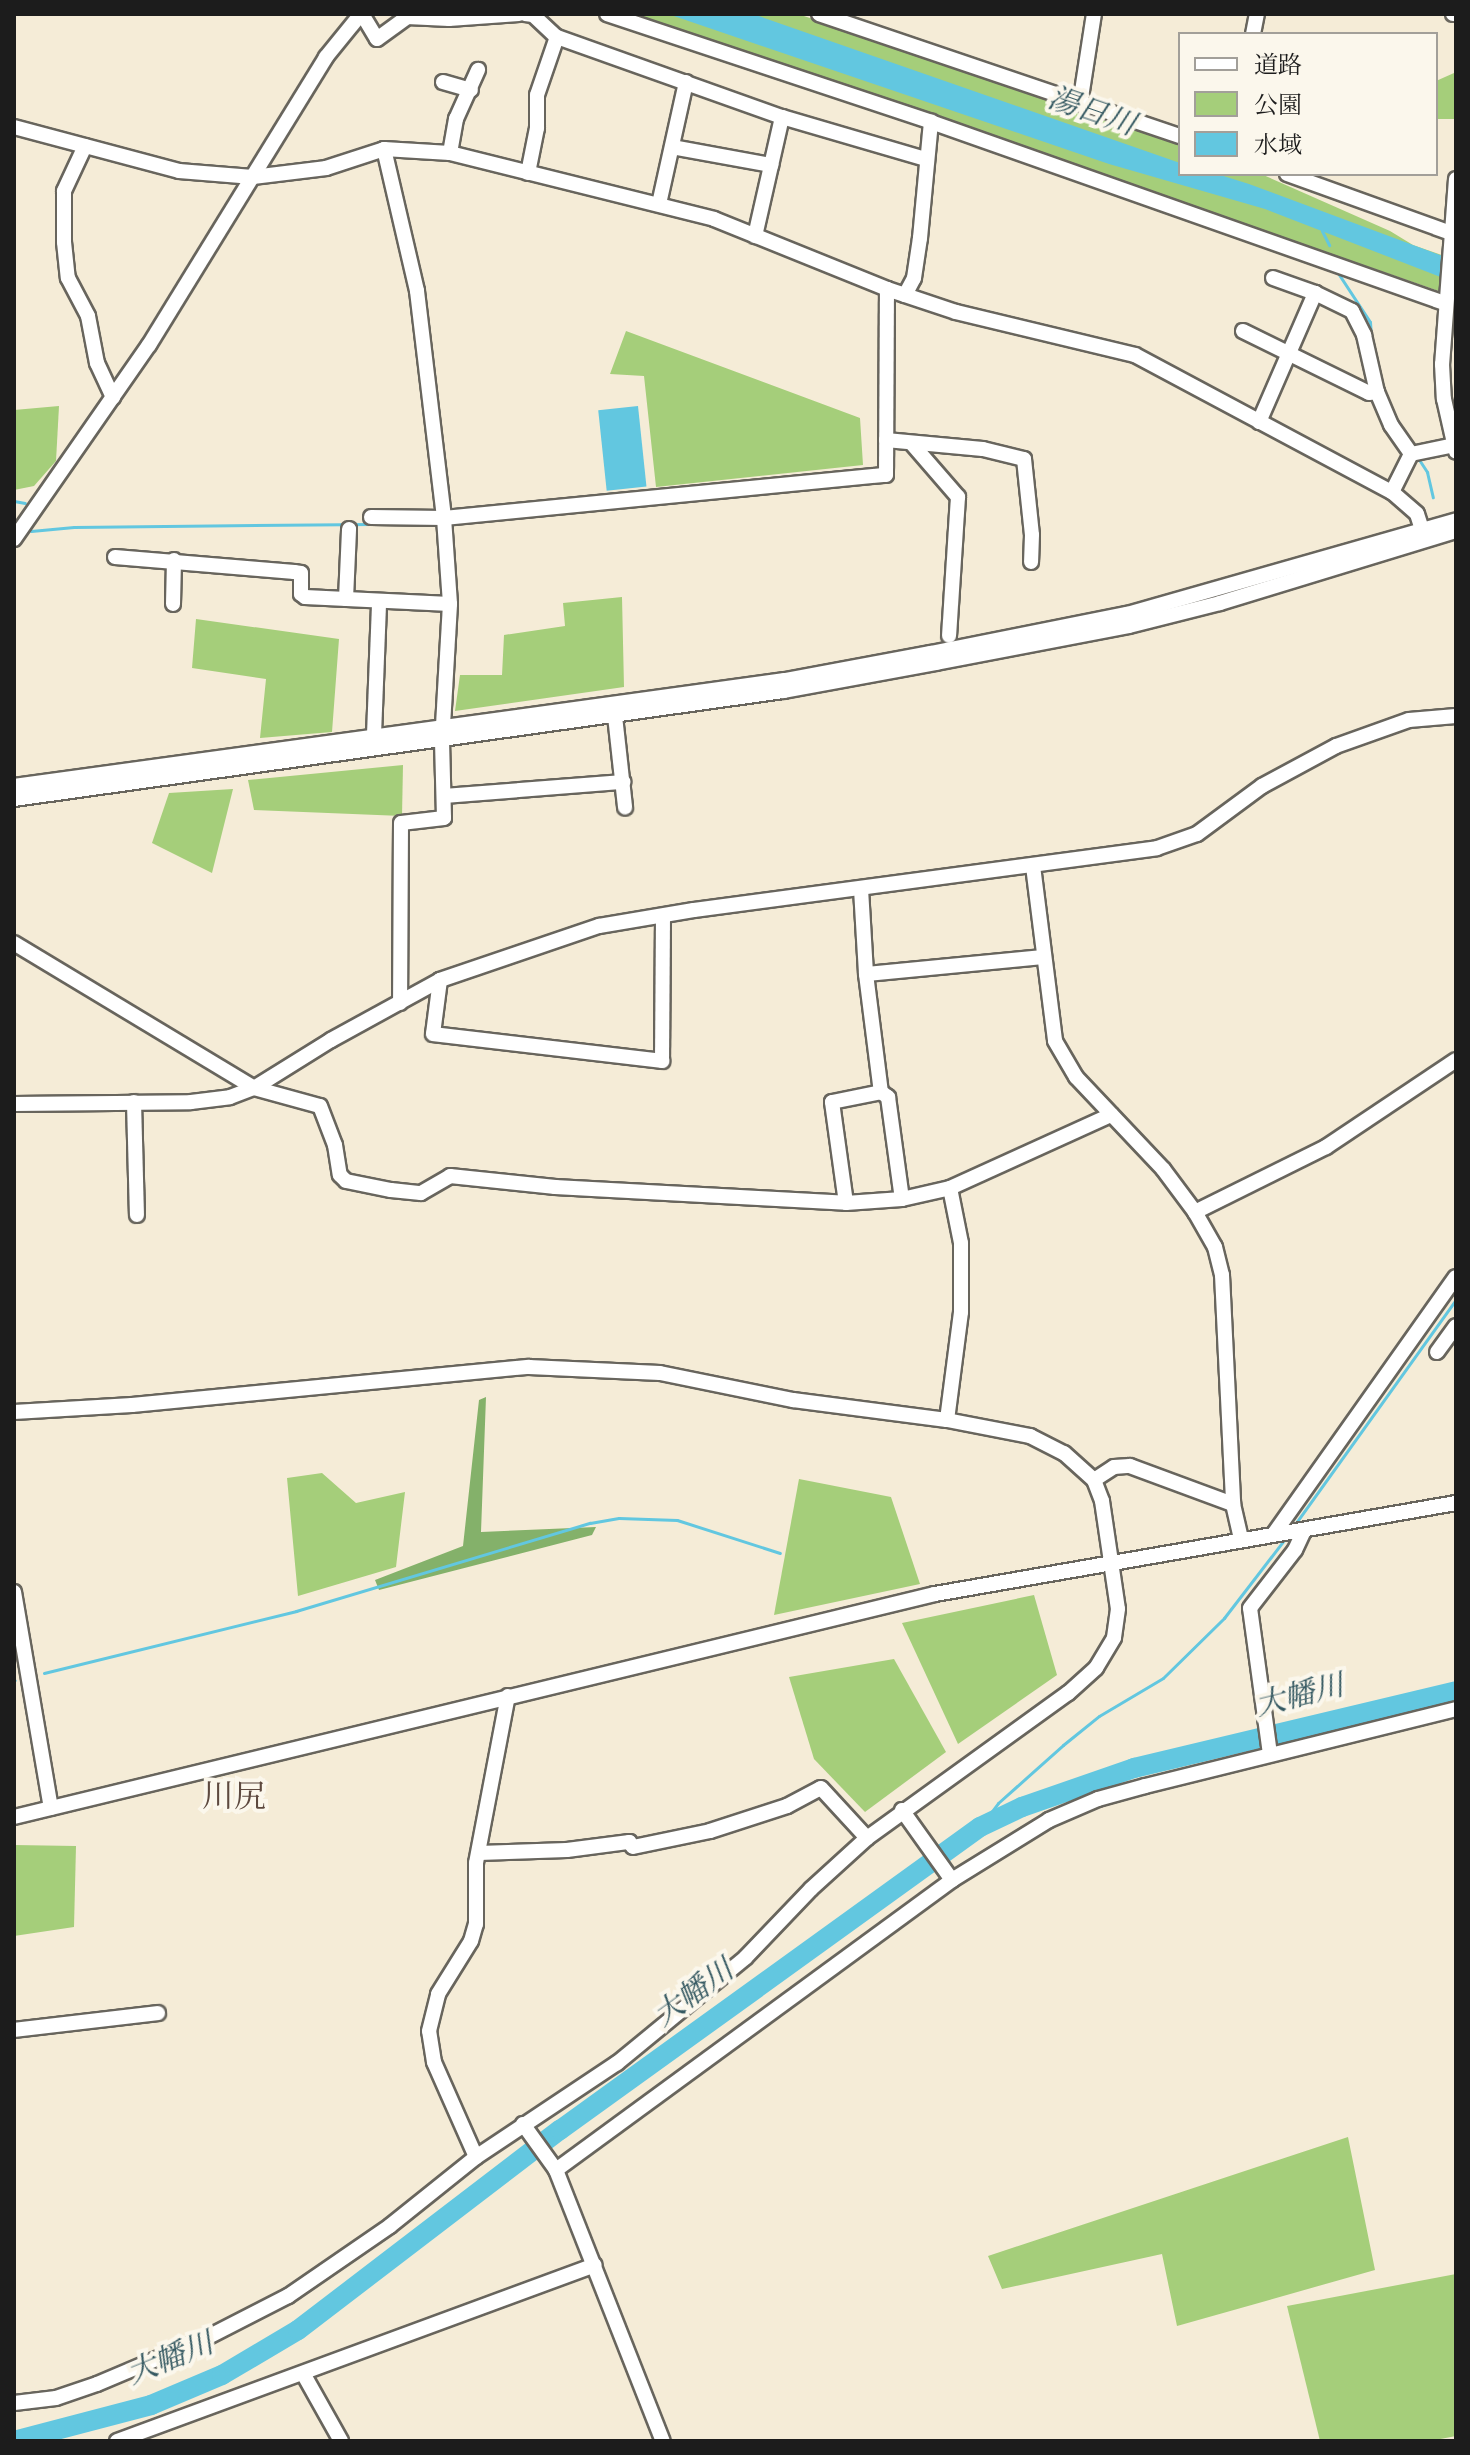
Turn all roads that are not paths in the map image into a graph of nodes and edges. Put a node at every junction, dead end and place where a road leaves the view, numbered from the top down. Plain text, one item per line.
1 (361, 14) edge
2 (519, 14) edge
3 (525, 14) edge
4 (607, 14) edge
5 (819, 14) edge
6 (1094, 14) edge
7 (557, 37) junction
8 (478, 70) dead end
9 (443, 82) dead end
10 (686, 82) junction
11 (471, 90) junction
12 (1080, 104) junction
13 (782, 117) junction
14 (931, 122) junction
15 (14, 127) edge
16 (1178, 135) edge
17 (85, 146) junction
18 (672, 147) junction
19 (384, 149) junction
20 (450, 153) junction
21 (926, 159) junction
22 (771, 165) junction
23 (528, 173) junction
24 (1292, 176) edge
25 (253, 177) junction
26 (1456, 179) edge
27 (659, 204) junction
28 (1453, 235) edge
29 (755, 236) junction
30 (1273, 278) dead end
31 (887, 289) junction
32 (1315, 293) junction
33 (905, 295) junction
34 (1445, 301) junction
35 (1243, 331) dead end
36 (1290, 352) junction
37 (1377, 392) junction
38 (113, 397) junction
39 (1259, 422) junction
40 (886, 440) junction
41 (913, 445) junction
42 (1455, 448) edge
43 (1411, 454) junction
44 (1392, 492) junction
45 (371, 517) dead end
46 (444, 518) junction
47 (1456, 520) edge
48 (349, 529) dead end
49 (1422, 529) junction
50 (1456, 531) edge
51 (14, 539) edge
52 (115, 557) dead end
53 (174, 560) junction
54 (1031, 562) dead end
55 (346, 599) junction
56 (379, 602) junction
57 (173, 604) dead end
58 (450, 604) junction
59 (949, 636) dead end
60 (615, 716) junction
61 (1456, 716) edge
62 (443, 733) junction
63 (374, 735) junction
64 (623, 782) junction
65 (14, 786) edge
66 (444, 796) junction
67 (14, 799) edge
68 (625, 807) dead end
69 (1033, 866) junction
70 (861, 889) junction
71 (663, 916) junction
72 (14, 943) edge
73 (1041, 957) junction
74 (866, 974) junction
75 (440, 980) junction
76 (400, 1003) junction
77 (1456, 1060) edge
78 (254, 1088) junction
79 (881, 1092) junction
80 (134, 1102) junction
81 (14, 1104) edge
82 (1111, 1115) junction
83 (950, 1188) junction
84 (902, 1199) junction
85 (846, 1203) junction
86 (1195, 1212) junction
87 (137, 1215) dead end
88 (1456, 1277) edge
89 (1456, 1326) edge
90 (1437, 1352) dead end
91 (14, 1412) edge
92 (947, 1420) junction
93 (1094, 1480) junction
94 (1456, 1503) edge
95 (1233, 1504) junction
96 (1301, 1531) junction
97 (1277, 1534) junction
98 (1241, 1540) junction
99 (1112, 1562) junction
100 (14, 1592) edge
101 (31, 1686) junction
102 (14, 1691) edge
103 (508, 1696) junction
104 (1456, 1709) edge
105 (1270, 1754) junction
106 (51, 1808) junction
107 (902, 1810) junction
108 (14, 1817) edge
109 (867, 1838) junction
110 (479, 1853) junction
111 (952, 1880) junction
112 (158, 2013) dead end
113 (14, 2030) edge
114 (526, 2129) junction
115 (476, 2157) junction
116 (556, 2170) junction
117 (595, 2265) junction
118 (304, 2375) junction
119 (14, 2403) edge
120 (117, 2441) edge
121 (341, 2441) edge
122 (663, 2441) edge

1 - 2 street
1 - 25 street
3 - 7 street
4 - 14 street
5 - 12 street
6 - 12 street
7 - 10 street
7 - 23 street
8 - 11 street
9 - 11 street
10 - 13 street
10 - 18 street
11 - 20 street
12 - 16 street
13 - 21 street
13 - 22 street
14 - 21 street
14 - 34 street
15 - 17 street
17 - 25 street
17 - 38 street
18 - 22 street
18 - 27 street
19 - 20 street
19 - 25 street
19 - 46 street
20 - 23 street
21 - 33 street
22 - 29 street
23 - 27 street
24 - 28 street
25 - 38 street
26 - 28 street
27 - 29 street
28 - 34 street
29 - 31 street
30 - 32 street
31 - 33 street
31 - 40 street
32 - 36 street
32 - 37 street
33 - 39 street
34 - 42 street
35 - 36 street
36 - 37 street
36 - 39 street
37 - 43 street
38 - 51 street
39 - 44 street
40 - 41 street
40 - 46 street
41 - 54 street
41 - 59 street
42 - 43 street
43 - 44 street
44 - 49 street
45 - 46 street
46 - 58 street
47 - 49 street
48 - 55 street
49 - 62 street
50 - 60 street
52 - 53 street
53 - 55 street
53 - 57 street
55 - 56 street
56 - 58 street
56 - 63 street
58 - 62 street
60 - 62 street
60 - 64 street
61 - 69 street
62 - 63 street
62 - 66 street
62 - 67 street
63 - 65 street
64 - 66 street
64 - 68 street
66 - 76 street
69 - 70 street
69 - 73 street
70 - 71 street
70 - 74 street
71 - 75 street
71 - 75 street
72 - 78 street
73 - 74 street
73 - 82 street
74 - 79 street
75 - 76 street
76 - 78 street
77 - 86 street
78 - 80 street
78 - 85 street
79 - 84 street
79 - 85 street
80 - 81 street
80 - 87 street
82 - 83 street
82 - 86 street
83 - 84 street
83 - 92 street
84 - 85 street
86 - 95 street
88 - 97 street
89 - 90 street
91 - 92 street
92 - 93 street
93 - 95 street
93 - 99 street
94 - 96 street
95 - 98 street
96 - 97 street
96 - 105 street
97 - 98 street
98 - 99 street
99 - 103 street
99 - 107 street
100 - 101 street
101 - 102 street
101 - 106 street
103 - 106 street
103 - 110 street
104 - 105 street
105 - 111 street
106 - 108 street
107 - 109 street
107 - 111 street
109 - 110 street
109 - 114 street
110 - 115 street
111 - 116 street
112 - 113 street
114 - 115 street
114 - 116 street
115 - 119 street
116 - 117 street
117 - 118 street
117 - 122 street
118 - 120 street
118 - 121 street

